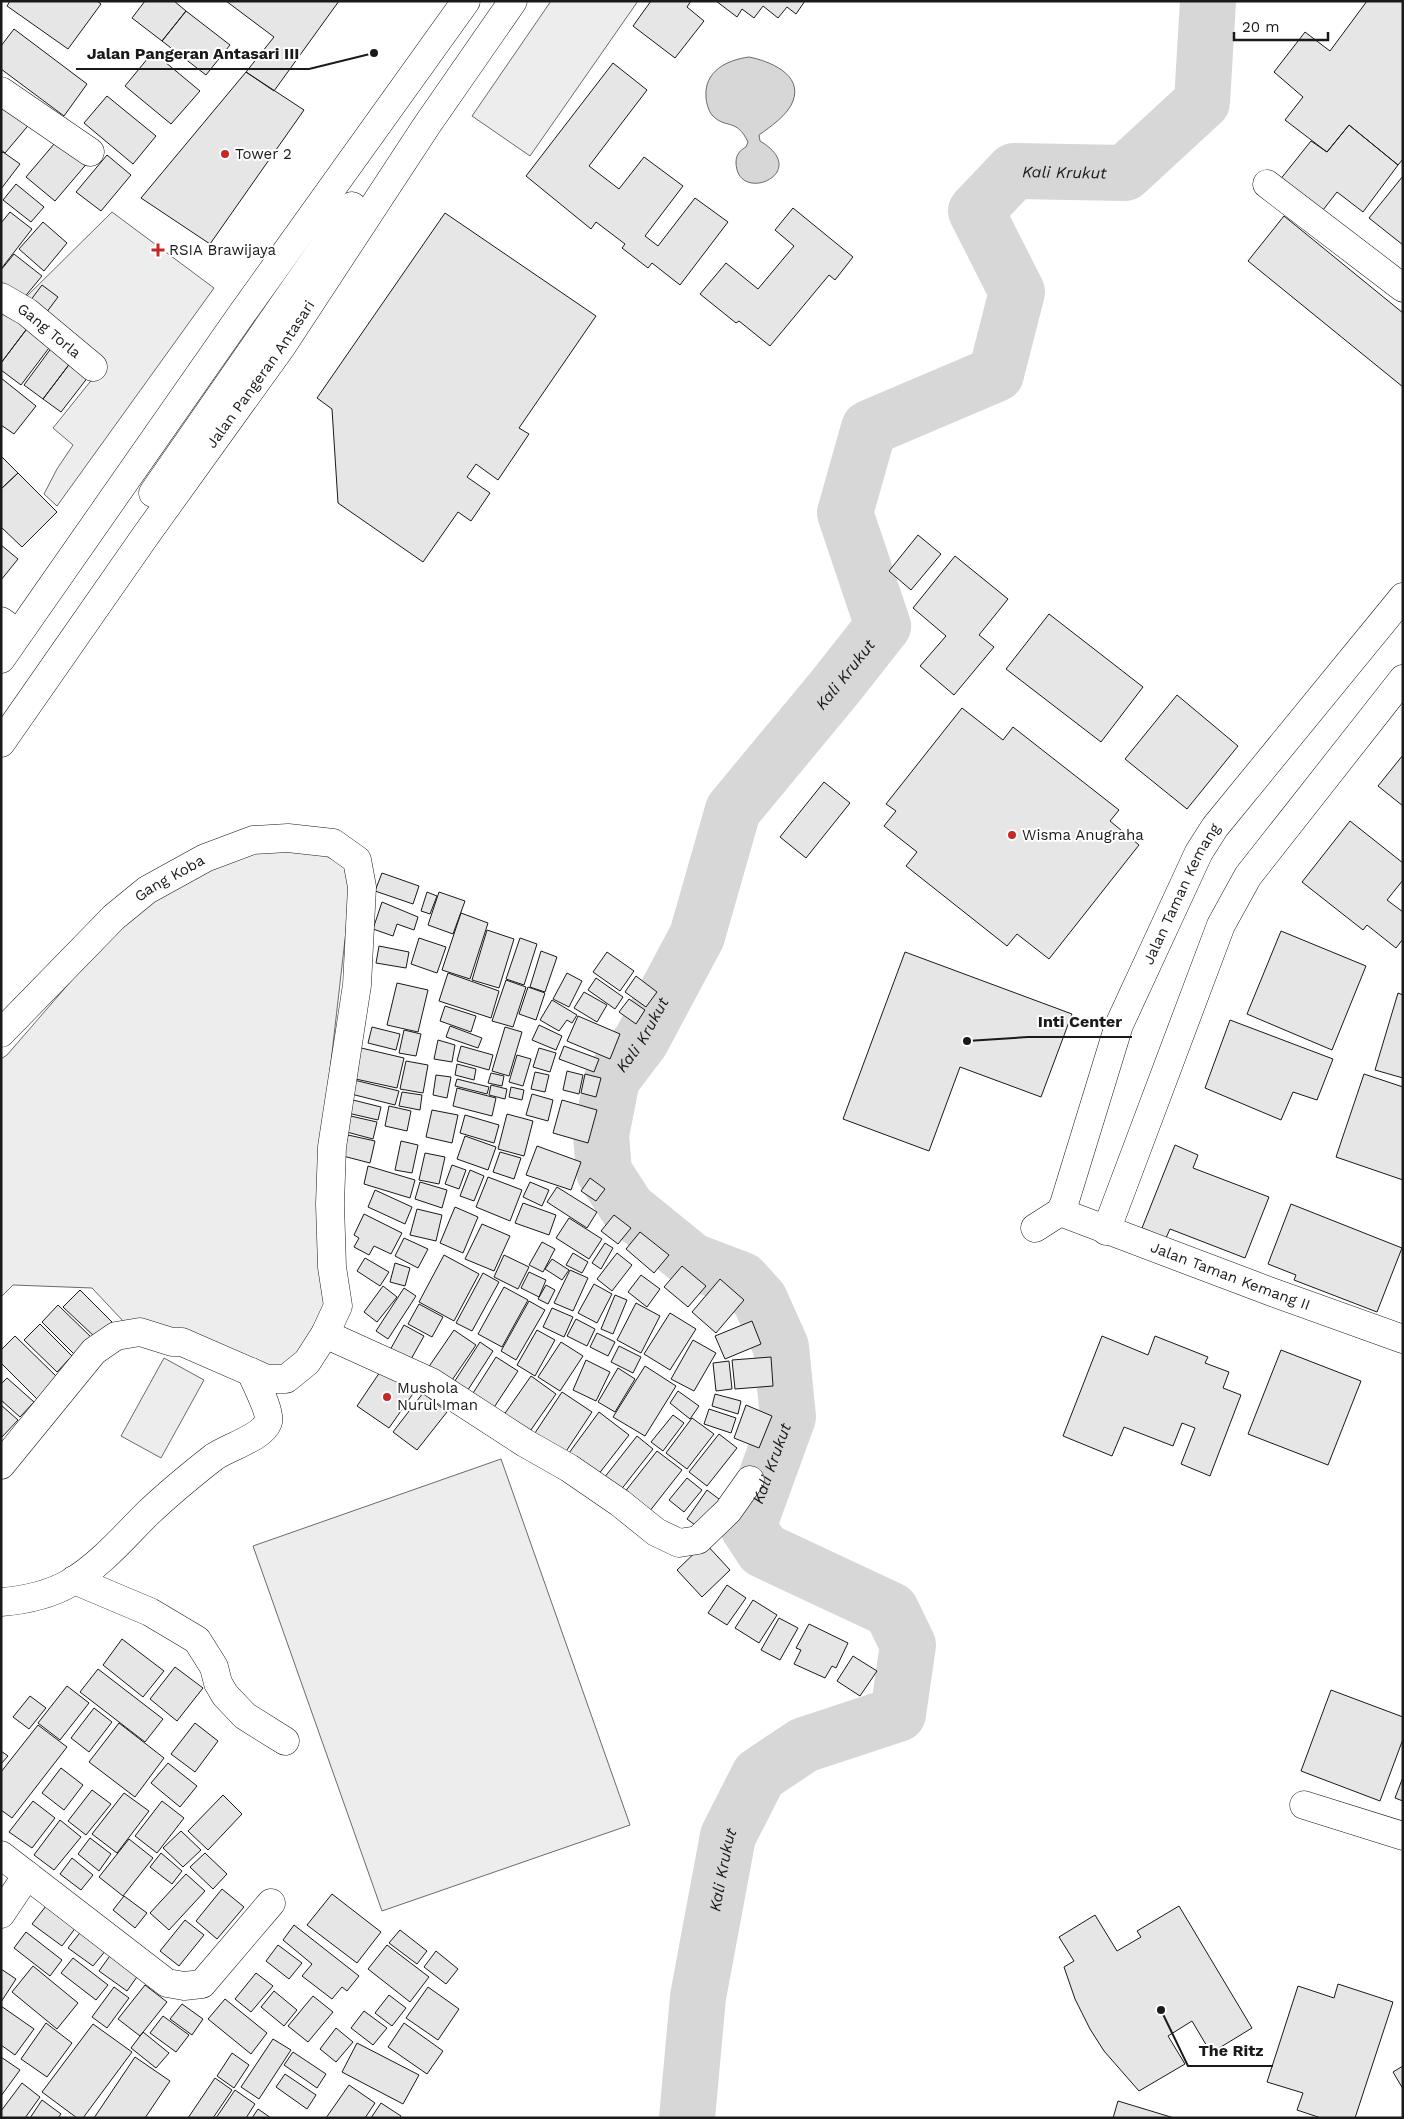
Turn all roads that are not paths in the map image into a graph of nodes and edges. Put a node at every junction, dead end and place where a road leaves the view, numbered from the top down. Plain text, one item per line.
1 (450, 1) edge
2 (466, 1) edge
3 (494, 1) edge
4 (513, 1) edge
5 (1, 91) edge
6 (90, 152) dead end
7 (1267, 184) dead end
8 (1403, 288) edge
9 (1, 297) edge
10 (93, 367) dead end
11 (1403, 597) edge
12 (5, 632) edge
13 (1, 659) edge
14 (1403, 679) edge
15 (1, 714) edge
16 (1, 743) edge
17 (1, 1033) edge
18 (1060, 1212) junction
19 (1035, 1228) dead end
20 (1106, 1230) junction
21 (325, 1334) junction
22 (1403, 1339) edge
23 (252, 1372) junction
24 (1, 1465) edge
25 (750, 1480) dead end
26 (74, 1580) junction
27 (1, 1602) edge
28 (285, 1741) dead end
29 (1304, 1806) dead end
30 (1403, 1836) edge
31 (1, 1855) edge
32 (27, 1875) junction
33 (271, 1903) dead end
34 (1, 1914) edge

1 - 12 street
2 - 13 street
3 - 15 street
4 - 16 street, Jalan Pangeran Antasari
5 - 6 street
7 - 8 street
9 - 10 street, Gang Torla
11 - 18 street, Jalan Taman Kemang
14 - 20 street
17 - 21 street, Gang Koba
18 - 19 street
18 - 20 street, Jalan Taman Kemang II
20 - 22 street, Jalan Taman Kemang II
21 - 23 street, Gang Koba
21 - 25 street
23 - 24 street
23 - 26 street
26 - 27 street
26 - 28 street
29 - 30 street
31 - 32 street
32 - 33 street
32 - 34 street

